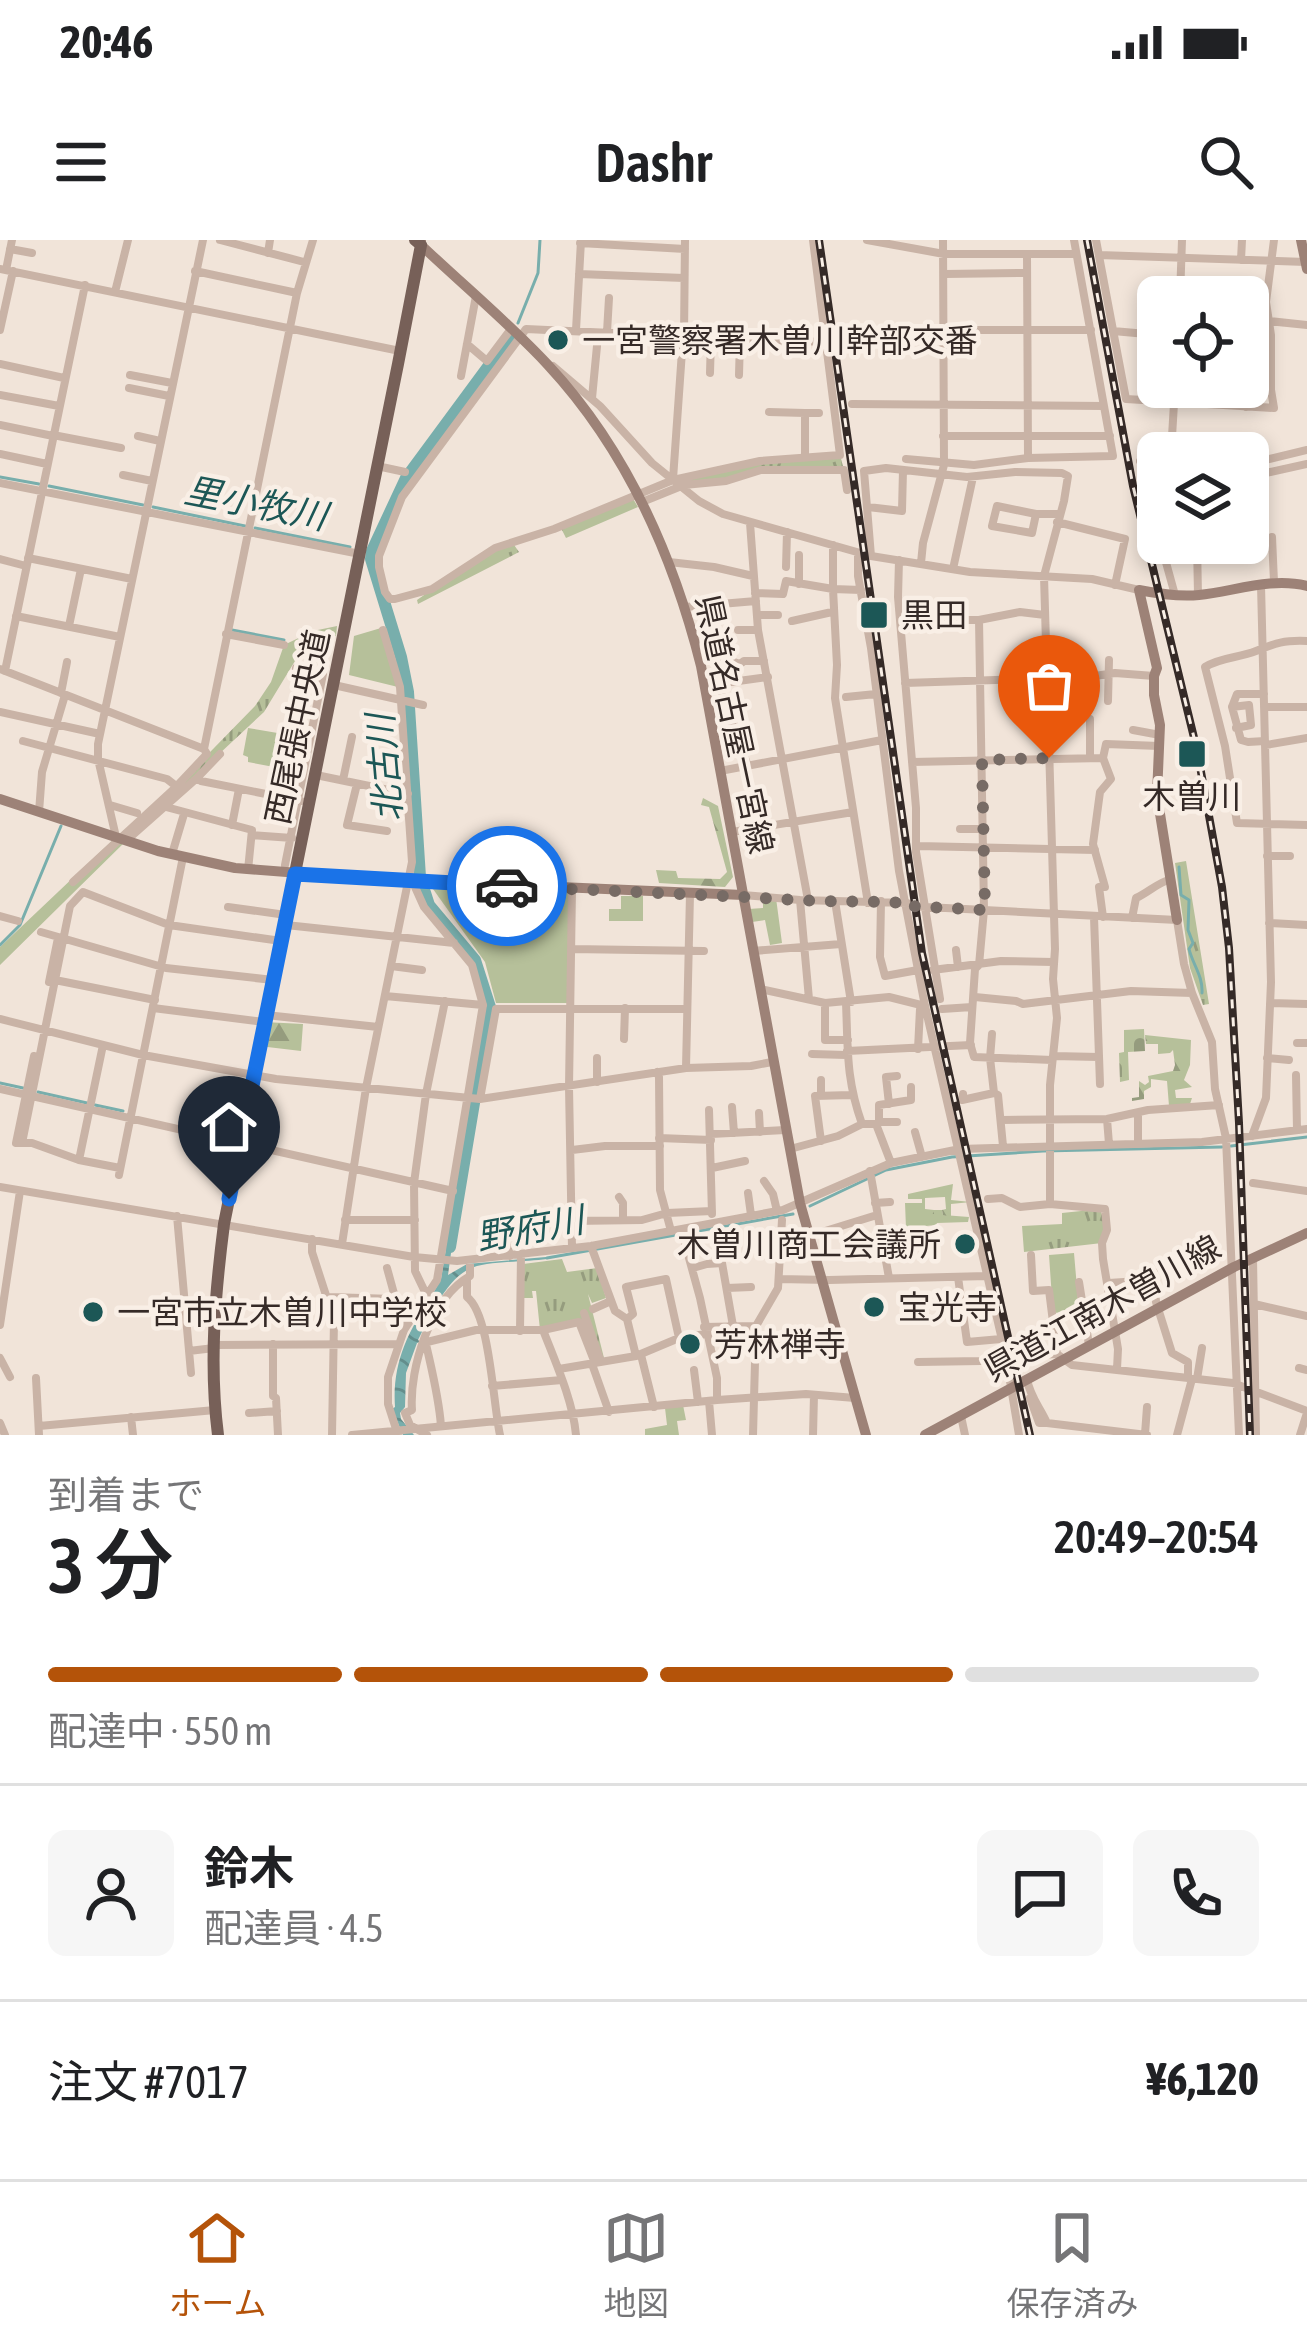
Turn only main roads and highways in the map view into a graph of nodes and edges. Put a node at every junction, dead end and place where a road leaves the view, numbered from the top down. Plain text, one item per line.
1 (419, 242) edge
2 (1303, 242) edge
3 (1306, 265) edge
4 (1307, 582) edge
5 (0, 799) edge
6 (290, 869) junction
7 (743, 895) junction
8 (1177, 920) road end
9 (1307, 1233) edge
10 (930, 1433) edge
11 (218, 1435) edge
12 (866, 1435) edge

1 - 6 main road, 西尾張中央道
1 - 7 main road, 県道名古屋一宮線
2 - 3 main road
4 - 8 main road
5 - 6 main road
6 - 7 main road
6 - 11 main road, 西尾張中央道
7 - 12 main road, 県道名古屋一宮線
9 - 10 main road, 県道江南木曽川線

